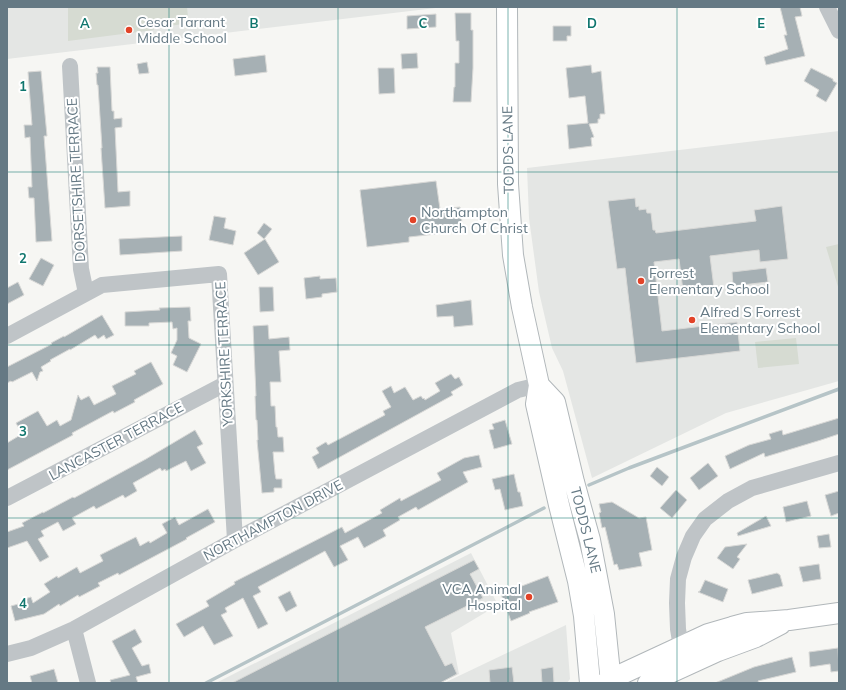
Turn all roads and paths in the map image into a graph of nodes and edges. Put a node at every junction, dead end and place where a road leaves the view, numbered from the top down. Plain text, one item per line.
1 (507, 7) edge
2 (827, 7) edge
3 (839, 31) edge
4 (70, 66) dead end
5 (86, 293) junction
6 (7, 336) edge
7 (225, 384) junction
8 (539, 385) junction
9 (839, 464) edge
10 (7, 498) edge
11 (235, 540) junction
12 (839, 613) edge
13 (789, 620) junction
14 (74, 629) junction
15 (681, 647) junction
16 (7, 654) edge
17 (609, 682) edge
18 (88, 683) edge
19 (590, 683) edge
20 (648, 683) edge

1 - 8 main road, TODDS LANE
2 - 3 street
4 - 5 street, DORSETSHIRE TERRACE
5 - 6 street, YORKSHIRE TERRACE
5 - 7 street, YORKSHIRE TERRACE
7 - 10 street, LANCASTER TERRACE
7 - 11 street, YORKSHIRE TERRACE
8 - 11 street, NORTHAMPTON DRIVE
8 - 17 main road, TODDS LANE
8 - 19 main road, TODDS LANE
9 - 15 street
11 - 14 street, NORTHAMPTON DRIVE
12 - 13 main road
13 - 15 main road
13 - 20 main road
14 - 16 street, NORTHAMPTON DRIVE
14 - 18 street
15 - 17 main road

